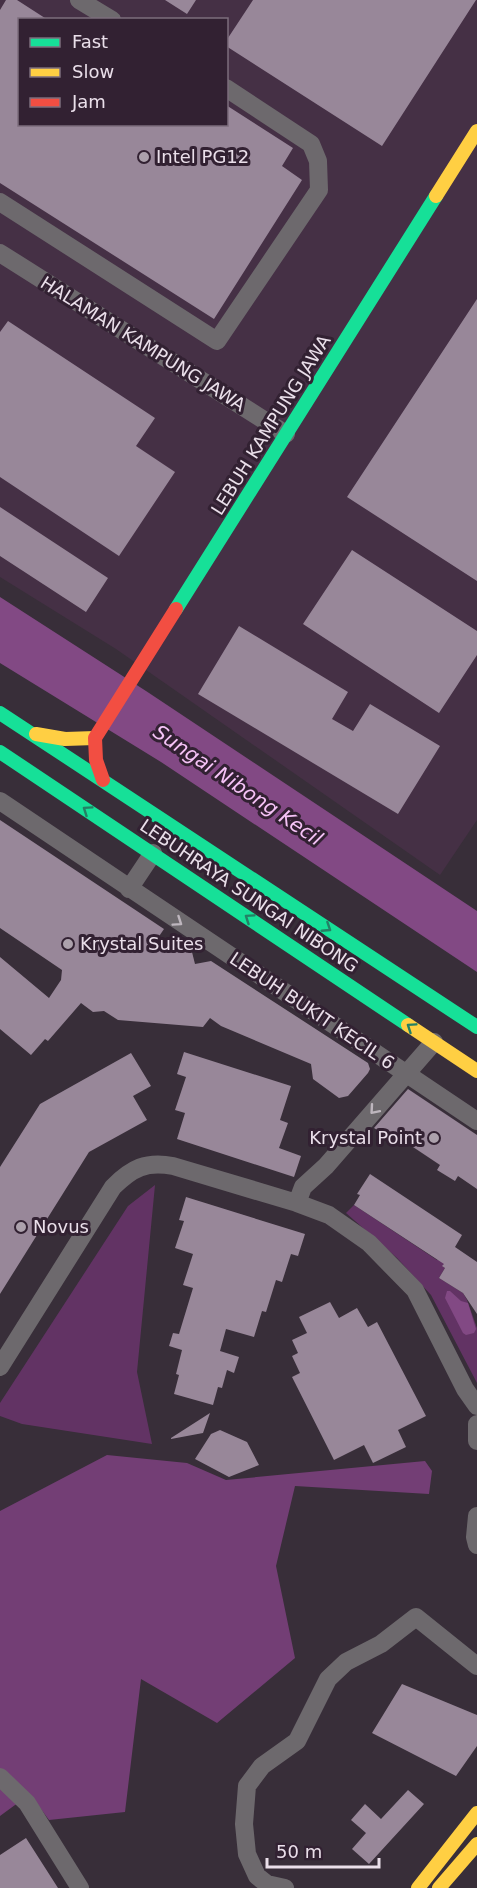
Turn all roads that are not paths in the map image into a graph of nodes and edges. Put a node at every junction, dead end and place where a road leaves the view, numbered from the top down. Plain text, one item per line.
1 (79, 0) edge
2 (109, 18) edge
3 (228, 89) edge
4 (477, 131) edge
5 (0, 201) edge
6 (0, 253) edge
7 (286, 434) junction
8 (0, 712) edge
9 (31, 733) junction
10 (98, 734) junction
11 (0, 752) edge
12 (103, 780) junction
13 (0, 801) edge
14 (153, 854) junction
15 (129, 889) junction
16 (477, 1027) edge
17 (434, 1042) junction
18 (477, 1071) edge
19 (410, 1076) junction
20 (477, 1121) edge
21 (297, 1203) junction
22 (6, 1343) edge
23 (0, 1367) edge
24 (477, 1406) edge
25 (477, 1424) edge
26 (477, 1440) edge
27 (477, 1516) edge
28 (477, 1545) edge
29 (477, 1666) edge
30 (0, 1777) edge
31 (477, 1813) edge
32 (477, 1844) edge
33 (80, 1888) edge
34 (285, 1888) edge
35 (418, 1888) edge
36 (439, 1888) edge

1 - 2 street
3 - 5 street
4 - 7 main road, LEBUH KAMPUNG JAWA
6 - 7 street, HALAMAN KAMPUNG JAWA
7 - 10 main road, LEBUH KAMPUNG JAWA
8 - 9 main road, LEBUHRAYA SUNGAI NIBONG
9 - 10 main road
9 - 12 main road, LEBUHRAYA SUNGAI NIBONG
10 - 12 main road
14 -> 11 main road, LEBUHRAYA SUNGAI NIBONG
12 -> 16 main road, LEBUHRAYA SUNGAI NIBONG
13 - 15 street, LEBUH BUKIT KECIL 6
14 - 15 street
17 -> 14 main road, LEBUHRAYA SUNGAI NIBONG
15 -> 19 street, LEBUH BUKIT KECIL 6
17 - 18 main road, LEBUHRAYA SUNGAI NIBONG
17 - 19 street
19 - 20 street, LEBUH BUKIT KECIL 6
19 -> 21 street
21 - 22 street
21 - 24 street
22 - 23 street
25 - 26 street
27 - 28 street
29 - 34 street
30 - 33 street
31 - 35 main road
32 - 36 main road

